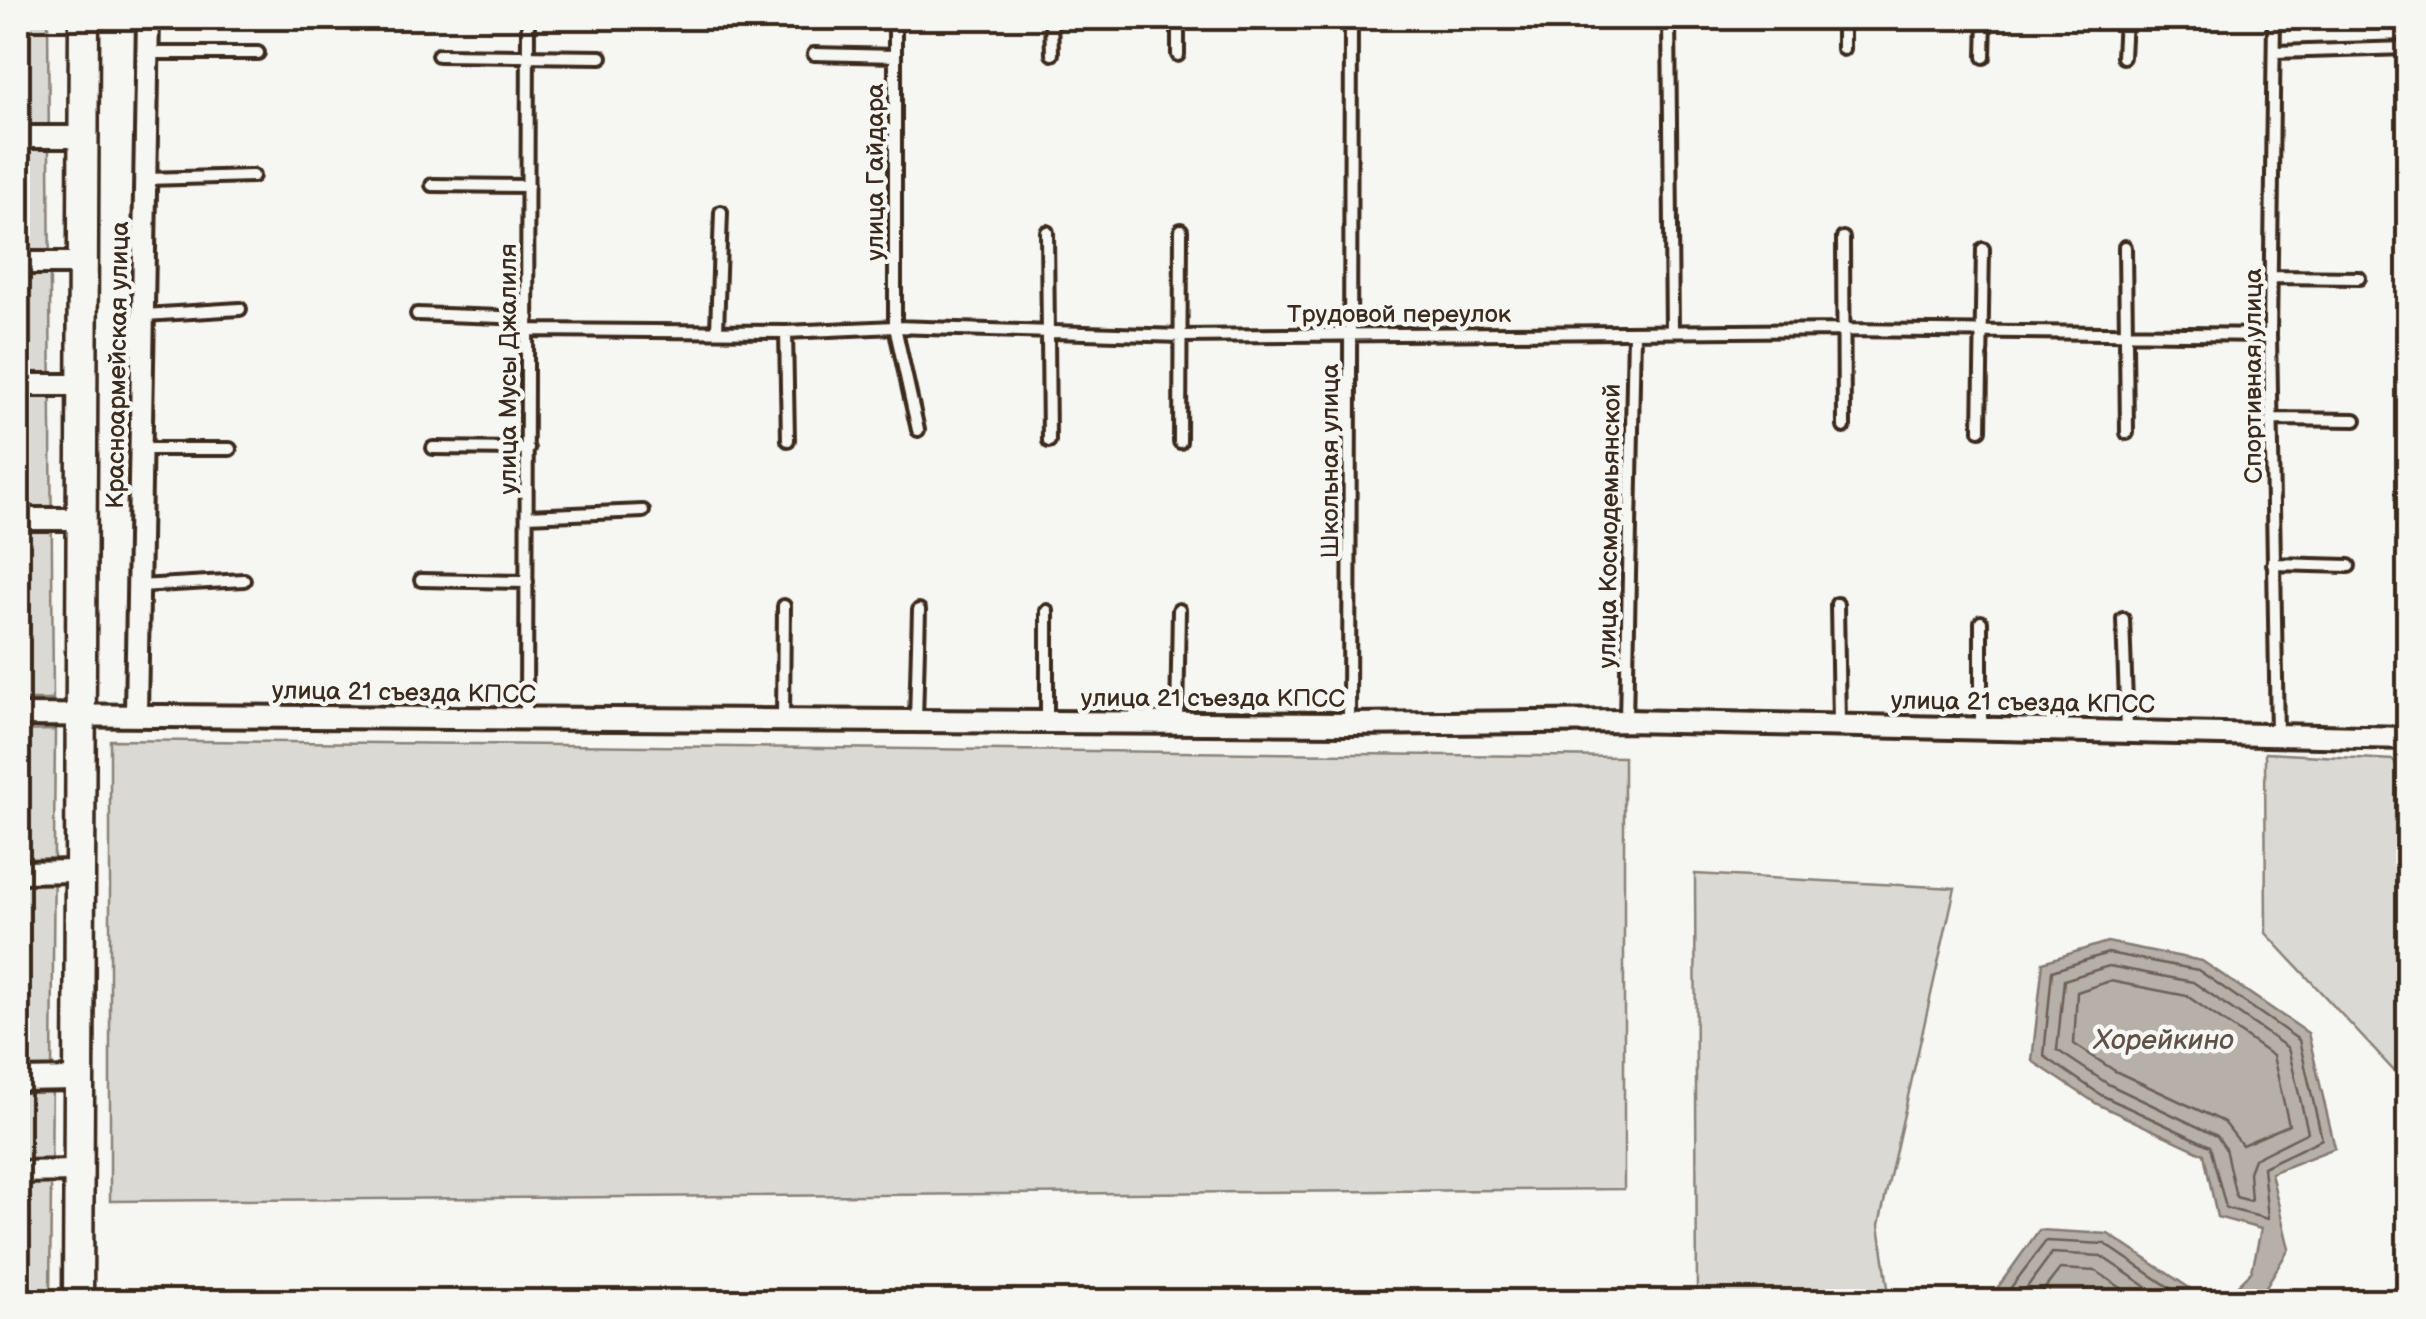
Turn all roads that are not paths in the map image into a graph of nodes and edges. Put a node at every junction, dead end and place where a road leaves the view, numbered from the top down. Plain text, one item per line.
1 (84, 18) edge
2 (148, 18) edge
3 (528, 18) edge
4 (895, 18) edge
5 (1051, 18) edge
6 (1178, 18) edge
7 (1351, 18) edge
8 (1670, 18) edge
9 (1843, 18) edge
10 (1985, 18) edge
11 (2124, 18) edge
12 (2274, 18) edge
13 (2408, 48) edge
14 (1843, 49) dead end
15 (2274, 52) junction
16 (148, 53) junction
17 (258, 53) dead end
18 (814, 54) dead end
19 (1052, 54) dead end
20 (438, 55) dead end
21 (528, 55) junction
22 (1178, 55) dead end
23 (601, 56) dead end
24 (895, 56) junction
25 (1984, 56) dead end
26 (2123, 57) dead end
27 (18, 137) edge
28 (85, 137) junction
29 (253, 176) dead end
30 (146, 180) junction
31 (432, 186) dead end
32 (528, 186) junction
33 (721, 212) dead end
34 (1180, 230) dead end
35 (1047, 232) dead end
36 (1843, 238) dead end
37 (2125, 247) dead end
38 (1983, 249) dead end
39 (18, 263) edge
40 (84, 264) junction
41 (2273, 276) junction
42 (2358, 278) dead end
43 (240, 309) dead end
44 (144, 314) junction
45 (417, 314) dead end
46 (528, 324) junction
47 (895, 327) junction
48 (1672, 330) junction
49 (1844, 330) junction
50 (716, 331) junction
51 (786, 332) junction
52 (1982, 332) junction
53 (1634, 333) junction
54 (2128, 333) junction
55 (1048, 334) junction
56 (1350, 334) junction
57 (2270, 335) junction
58 (1181, 336) junction
59 (18, 385) edge
60 (84, 385) junction
61 (2274, 419) junction
62 (2355, 420) dead end
63 (1844, 427) dead end
64 (918, 430) dead end
65 (1980, 430) dead end
66 (2127, 432) dead end
67 (788, 440) dead end
68 (1049, 441) dead end
69 (1180, 442) dead end
70 (433, 448) dead end
71 (141, 449) junction
72 (230, 449) dead end
73 (528, 449) junction
74 (643, 511) dead end
75 (527, 516) junction
76 (18, 519) edge
77 (83, 519) junction
78 (2272, 564) junction
79 (2350, 566) dead end
80 (244, 580) dead end
81 (421, 580) dead end
82 (527, 582) junction
83 (138, 586) junction
84 (1837, 604) dead end
85 (784, 606) dead end
86 (919, 610) dead end
87 (1179, 610) dead end
88 (1047, 612) dead end
89 (2123, 619) dead end
90 (1981, 622) dead end
91 (82, 714) junction
92 (136, 714) junction
93 (18, 715) edge
94 (526, 720) junction
95 (783, 720) junction
96 (1626, 720) junction
97 (916, 721) junction
98 (1176, 721) junction
99 (1047, 723) junction
100 (1350, 724) junction
101 (1839, 724) junction
102 (1981, 728) junction
103 (2127, 730) junction
104 (2277, 735) junction
105 (2408, 738) edge
106 (18, 872) edge
107 (79, 872) junction
108 (77, 1079) junction
109 (18, 1080) edge
110 (77, 1171) junction
111 (18, 1172) edge
112 (78, 1302) edge

1 - 28 main road
2 - 16 street, Красноармейская улица
3 - 21 lane, улица Мусы Джалиля
4 - 24 lane, улица Гайдара
5 - 19 lane
6 - 22 lane
7 - 56 lane, Школьная улица
8 - 48 lane
9 - 14 lane
10 - 25 lane
11 - 26 lane
12 - 15 lane, Спортивная улица
13 - 15 lane
15 - 41 lane, Спортивная улица
16 - 17 lane
16 - 30 street, Красноармейская улица
18 - 24 lane
20 - 21 lane
21 - 23 lane
21 - 32 lane, улица Мусы Джалиля
24 - 47 lane, улица Гайдара
27 - 28 street
28 - 40 main road
29 - 30 lane
30 - 44 street, Красноармейская улица
31 - 32 lane
32 - 46 lane, улица Мусы Джалиля
33 - 50 lane
34 - 58 lane
35 - 55 lane
36 - 49 lane
37 - 54 lane
38 - 52 lane
39 - 40 street
40 - 60 main road
41 - 42 lane
41 - 57 lane, Спортивная улица
43 - 44 lane
44 - 71 street, Красноармейская улица
45 - 46 lane, Трудовой переулок
46 - 50 lane, Трудовой переулок
46 - 73 lane, улица Мусы Джалиля
47 - 51 lane, Трудовой переулок
47 - 55 lane, Трудовой переулок
47 - 64 lane, улица Гайдара
48 - 49 lane, Трудовой переулок
48 - 53 lane, Трудовой переулок
49 - 52 lane, Трудовой переулок
49 - 63 lane
50 - 51 lane, Трудовой переулок
51 - 67 lane
52 - 54 lane, Трудовой переулок
52 - 65 lane
53 - 56 lane, Трудовой переулок
53 - 96 lane, улица Космодемьянской
54 - 57 lane, Трудовой переулок
54 - 66 lane
55 - 58 lane, Трудовой переулок
55 - 68 lane
56 - 58 lane, Трудовой переулок
56 - 100 lane, Школьная улица
57 - 61 lane, Спортивная улица
58 - 69 lane
59 - 60 street
60 - 77 main road
61 - 62 lane
61 - 78 lane, Спортивная улица
70 - 73 lane
71 - 72 lane
71 - 83 street, Красноармейская улица
73 - 75 lane, улица Мусы Джалиля
74 - 75 lane
75 - 82 lane, улица Мусы Джалиля
76 - 77 street
77 - 91 main road
78 - 79 lane
78 - 104 lane, Спортивная улица
80 - 83 lane
81 - 82 lane
82 - 94 lane, улица Мусы Джалиля
83 - 92 street, Красноармейская улица
84 - 101 lane
85 - 95 lane
86 - 97 lane
87 - 98 lane
88 - 99 lane
89 - 103 lane
90 - 102 lane
91 - 92 street, улица 21 съезда КПСС
91 - 93 street, улица 21 съезда КПСС
91 - 107 main road
92 - 94 street, улица 21 съезда КПСС
94 - 95 street, улица 21 съезда КПСС
95 - 97 street, улица 21 съезда КПСС
96 - 100 street, улица 21 съезда КПСС
96 - 101 street, улица 21 съезда КПСС
97 - 99 street, улица 21 съезда КПСС
98 - 99 street, улица 21 съезда КПСС
98 - 100 street, улица 21 съезда КПСС
101 - 102 street, улица 21 съезда КПСС
102 - 103 street, улица 21 съезда КПСС
103 - 104 street, улица 21 съезда КПСС
104 - 105 street, улица 21 съезда КПСС
106 - 107 street
107 - 108 main road
108 - 109 street
108 - 110 main road
110 - 111 street
110 - 112 main road

